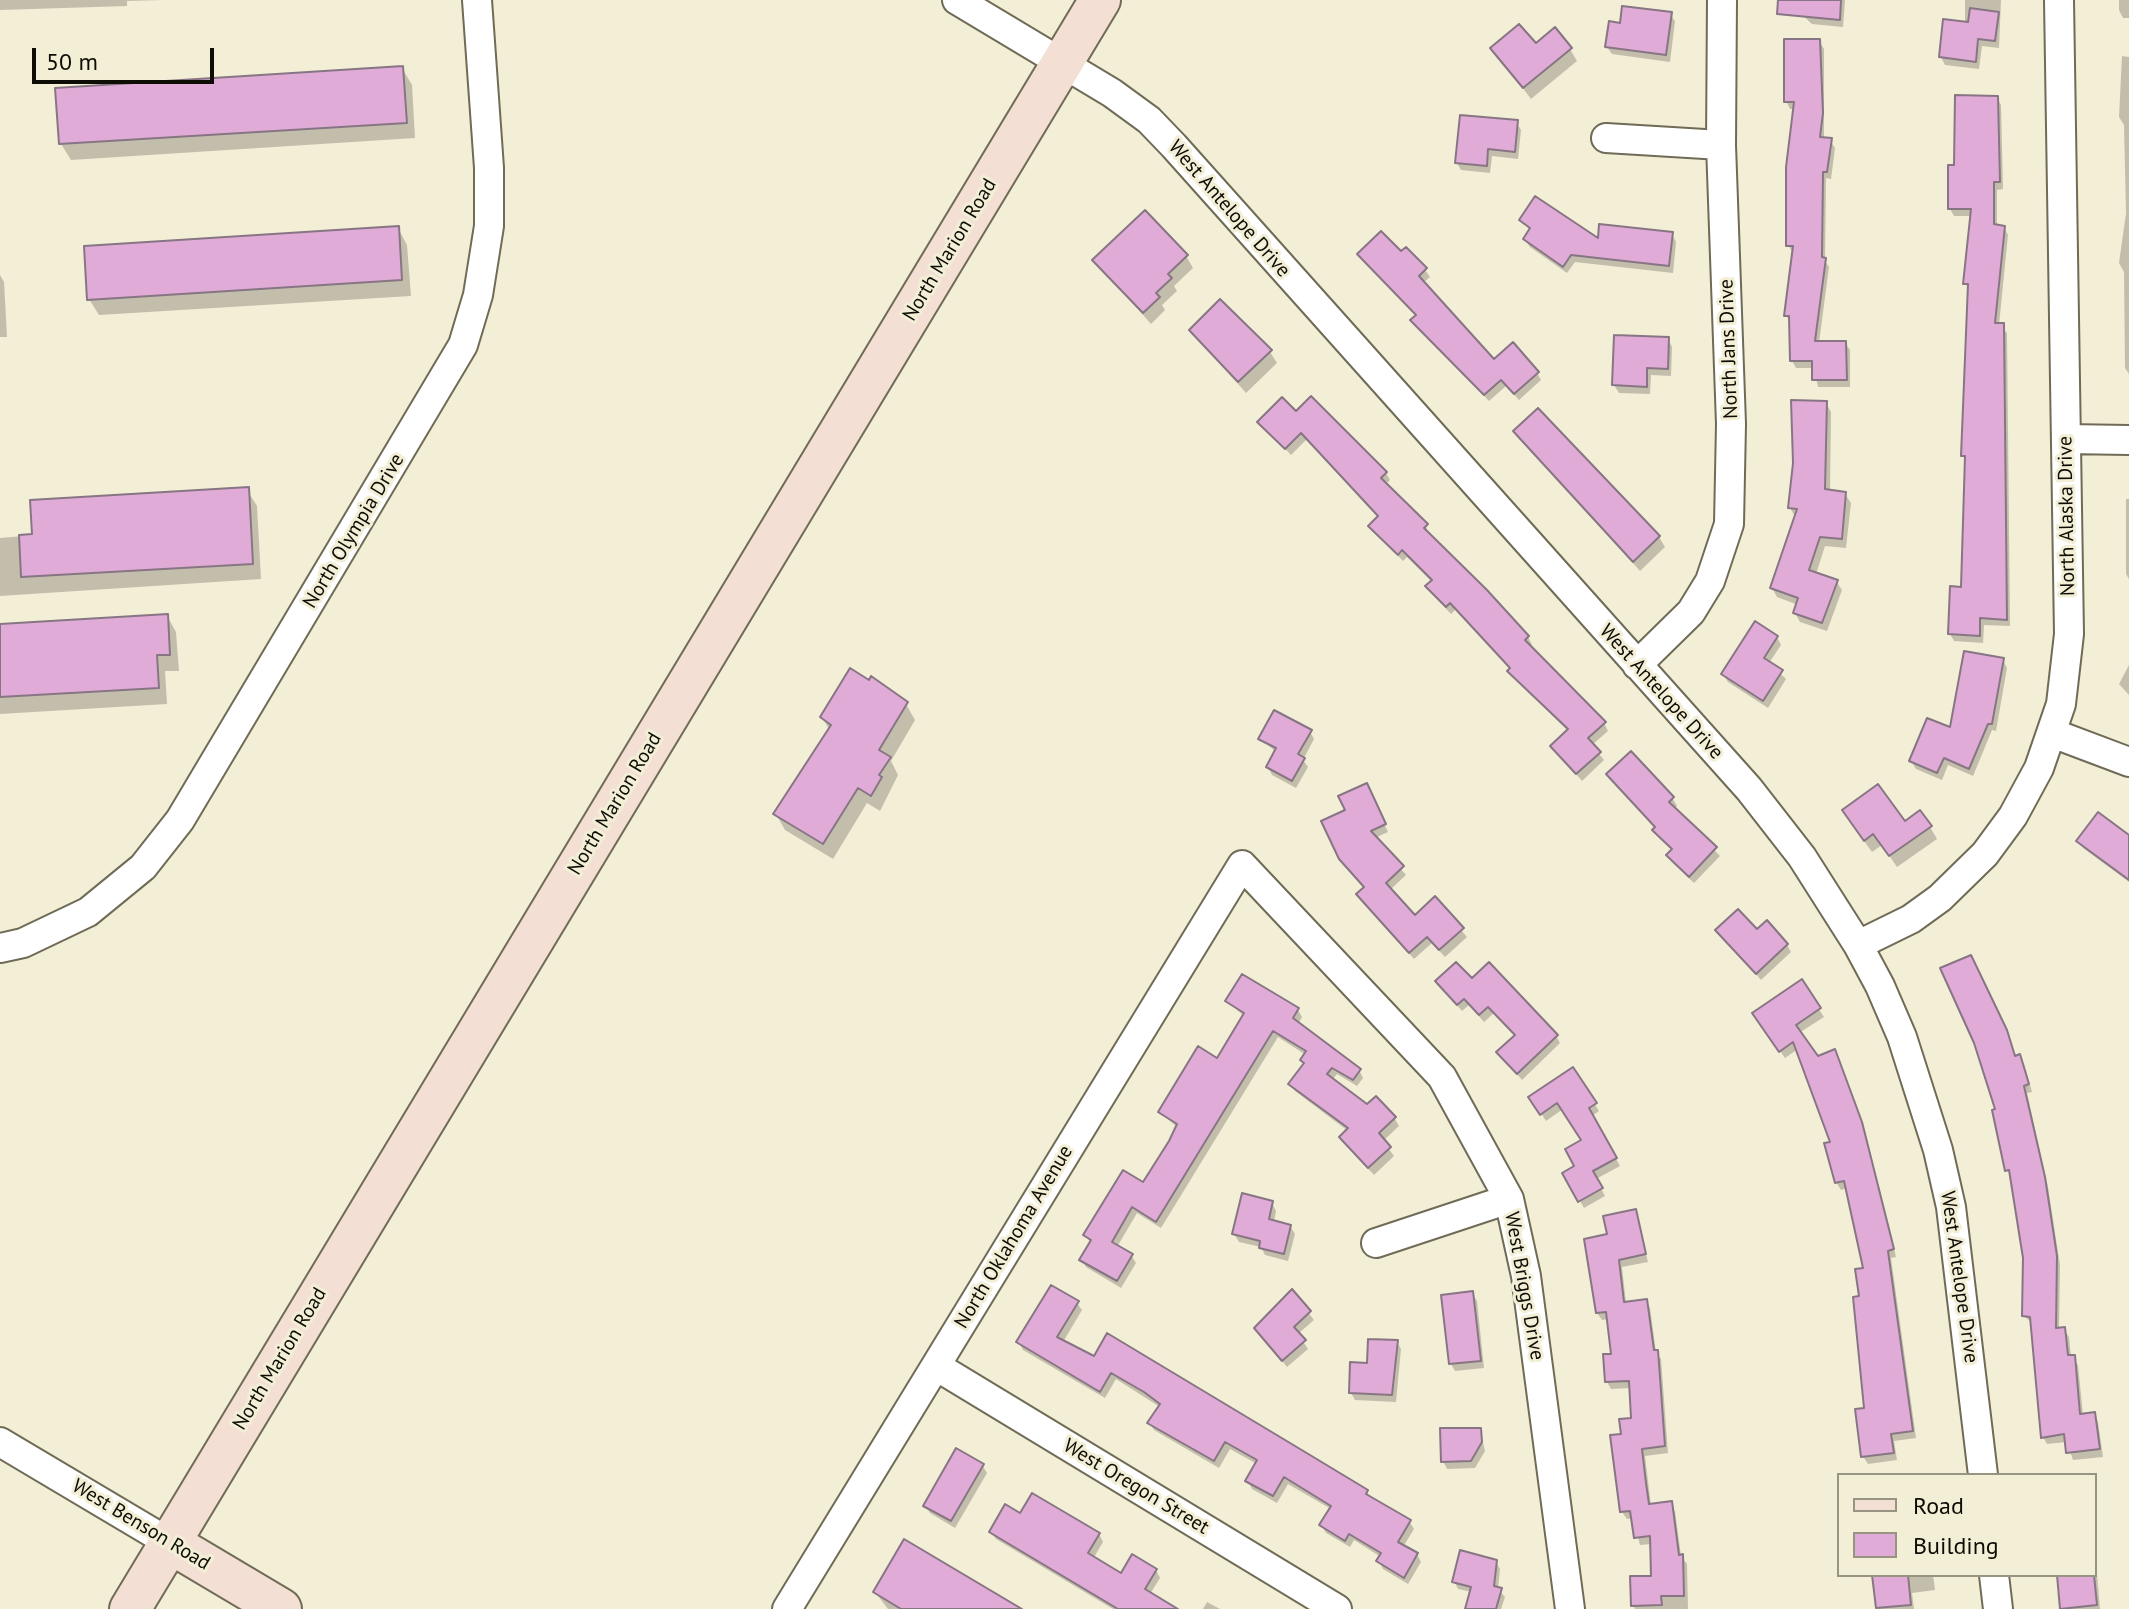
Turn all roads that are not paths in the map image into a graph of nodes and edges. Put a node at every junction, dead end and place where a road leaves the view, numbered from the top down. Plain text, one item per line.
1 (477, 0) edge
2 (957, 0) edge
3 (1100, 0) edge
4 (1722, 0) edge
5 (2059, 0) edge
6 (1063, 62) junction
7 (1606, 138) dead end
8 (1721, 145) junction
9 (2066, 439) junction
10 (2129, 440) edge
11 (1637, 665) junction
12 (2052, 733) junction
13 (2129, 762) edge
14 (1242, 865) joint
15 (1858, 945) junction
16 (0, 948) edge
17 (1509, 1199) junction
18 (1376, 1243) dead end
19 (936, 1366) junction
20 (0, 1442) edge
21 (1983, 1473) edge
22 (170, 1543) junction
23 (1994, 1577) edge
24 (130, 1609) edge
25 (281, 1609) edge
26 (787, 1609) edge
27 (1337, 1609) edge
28 (1570, 1609) edge
29 (1998, 1609) edge

1 - 16 street, North Olympia Drive
2 - 6 street, West Antelope Drive
3 - 6 main road, North Marion Road
4 - 8 street, North Jans Drive
5 - 9 street, North Alaska Drive
6 - 11 street, West Antelope Drive
6 - 22 main road, North Marion Road
7 - 8 street
8 - 11 street, North Jans Drive
9 - 10 street
9 - 12 street, North Alaska Drive
11 - 15 street, West Antelope Drive
12 - 13 street
12 - 15 street, North Alaska Drive
14 - 17 street, West Briggs Drive
14 - 19 street, North Oklahoma Avenue
15 - 21 street, West Antelope Drive
17 - 18 street
17 - 28 street, West Briggs Drive
19 - 26 street, North Oklahoma Avenue
19 - 27 street, West Oregon Street
20 - 22 street, West Benson Road
22 - 24 main road, North Marion Road
22 - 25 main road, West Benson Road
23 - 29 street

